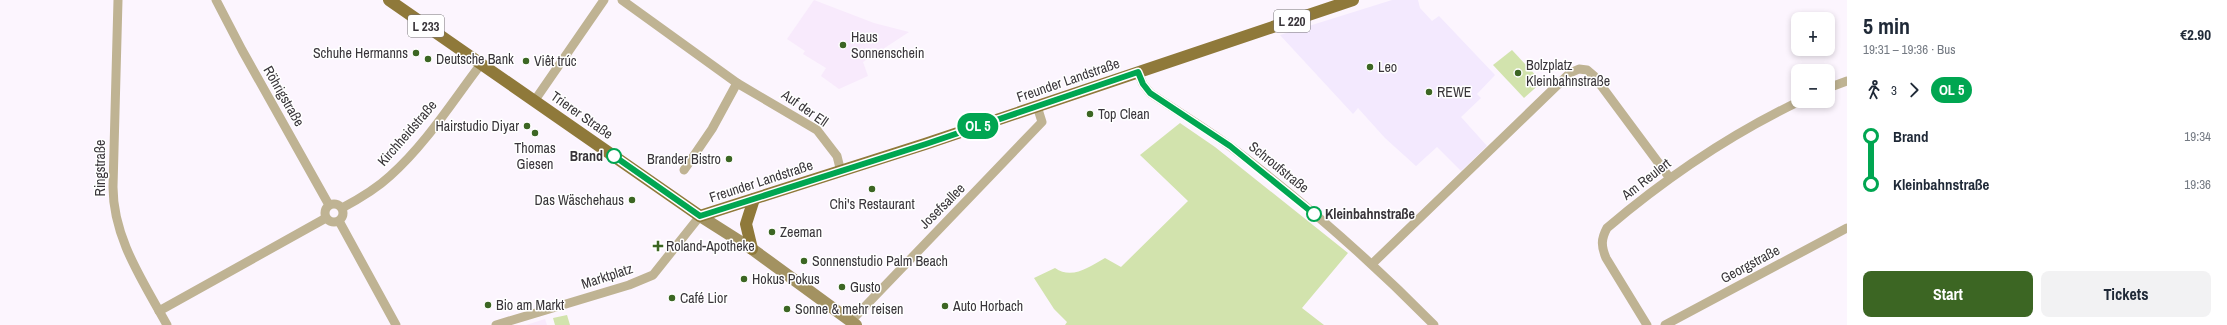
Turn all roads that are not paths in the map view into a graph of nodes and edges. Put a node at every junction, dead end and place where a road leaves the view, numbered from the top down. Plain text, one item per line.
1 (118, 0) edge
2 (216, 0) edge
3 (388, 0) edge
4 (604, 0) edge
5 (622, 0) edge
6 (1349, 1) edge
7 (481, 64) junction
8 (1138, 72) junction
9 (1847, 81) edge
10 (737, 82) junction
11 (1835, 85) edge
12 (535, 100) junction
13 (1791, 105) edge
14 (1037, 106) junction
15 (684, 170) dead end
16 (842, 172) junction
17 (1669, 177) junction
18 (754, 199) junction
19 (329, 205) junction
20 (342, 208) junction
21 (700, 216) junction
22 (326, 218) junction
23 (338, 221) junction
24 (1847, 228) edge
25 (752, 249) junction
26 (1372, 264) junction
27 (159, 311) junction
28 (851, 324) edge
29 (167, 325) edge
30 (396, 325) edge
31 (496, 325) edge
32 (1434, 325) edge
33 (1647, 325) edge
34 (1666, 325) edge

1 - 27 street, Ringstraße
2 - 19 street, Röhrigstraße
3 - 7 main road, Trierer Straße / L 233
4 - 12 street
5 - 10 street, Auf der Ell
6 - 8 main road, Freunder Landstraße / L 220
7 - 12 main road, Trierer Straße / L 233
7 - 20 street, Kirchheidstraße
8 - 14 main road, Freunder Landstraße / L 220
8 - 26 street, Schroufstraße
9 - 11 street
10 - 15 street
10 - 16 street, Auf der Ell
12 - 21 main road, Trierer Straße / L 233
13 - 17 street, Am Reulert
14 - 16 main road, Freunder Landstraße / L 220
14 - 28 street, Josefsallee
16 - 18 main road, Freunder Landstraße / L 220
17 - 26 street
17 - 33 street, Am Reulert
18 - 21 main road, Freunder Landstraße / L 220
18 - 25 main road
19 - 20 street
19 - 22 street
20 - 23 street
21 - 25 main road, Trierer Straße / L 233
21 - 31 street, Marktplatz
22 - 23 street
22 - 27 street
23 - 30 street
24 - 34 street, Georgstraße
25 - 28 main road, Trierer Straße / L 233
26 - 32 street, Schroufstraße
27 - 29 street, Ringstraße

